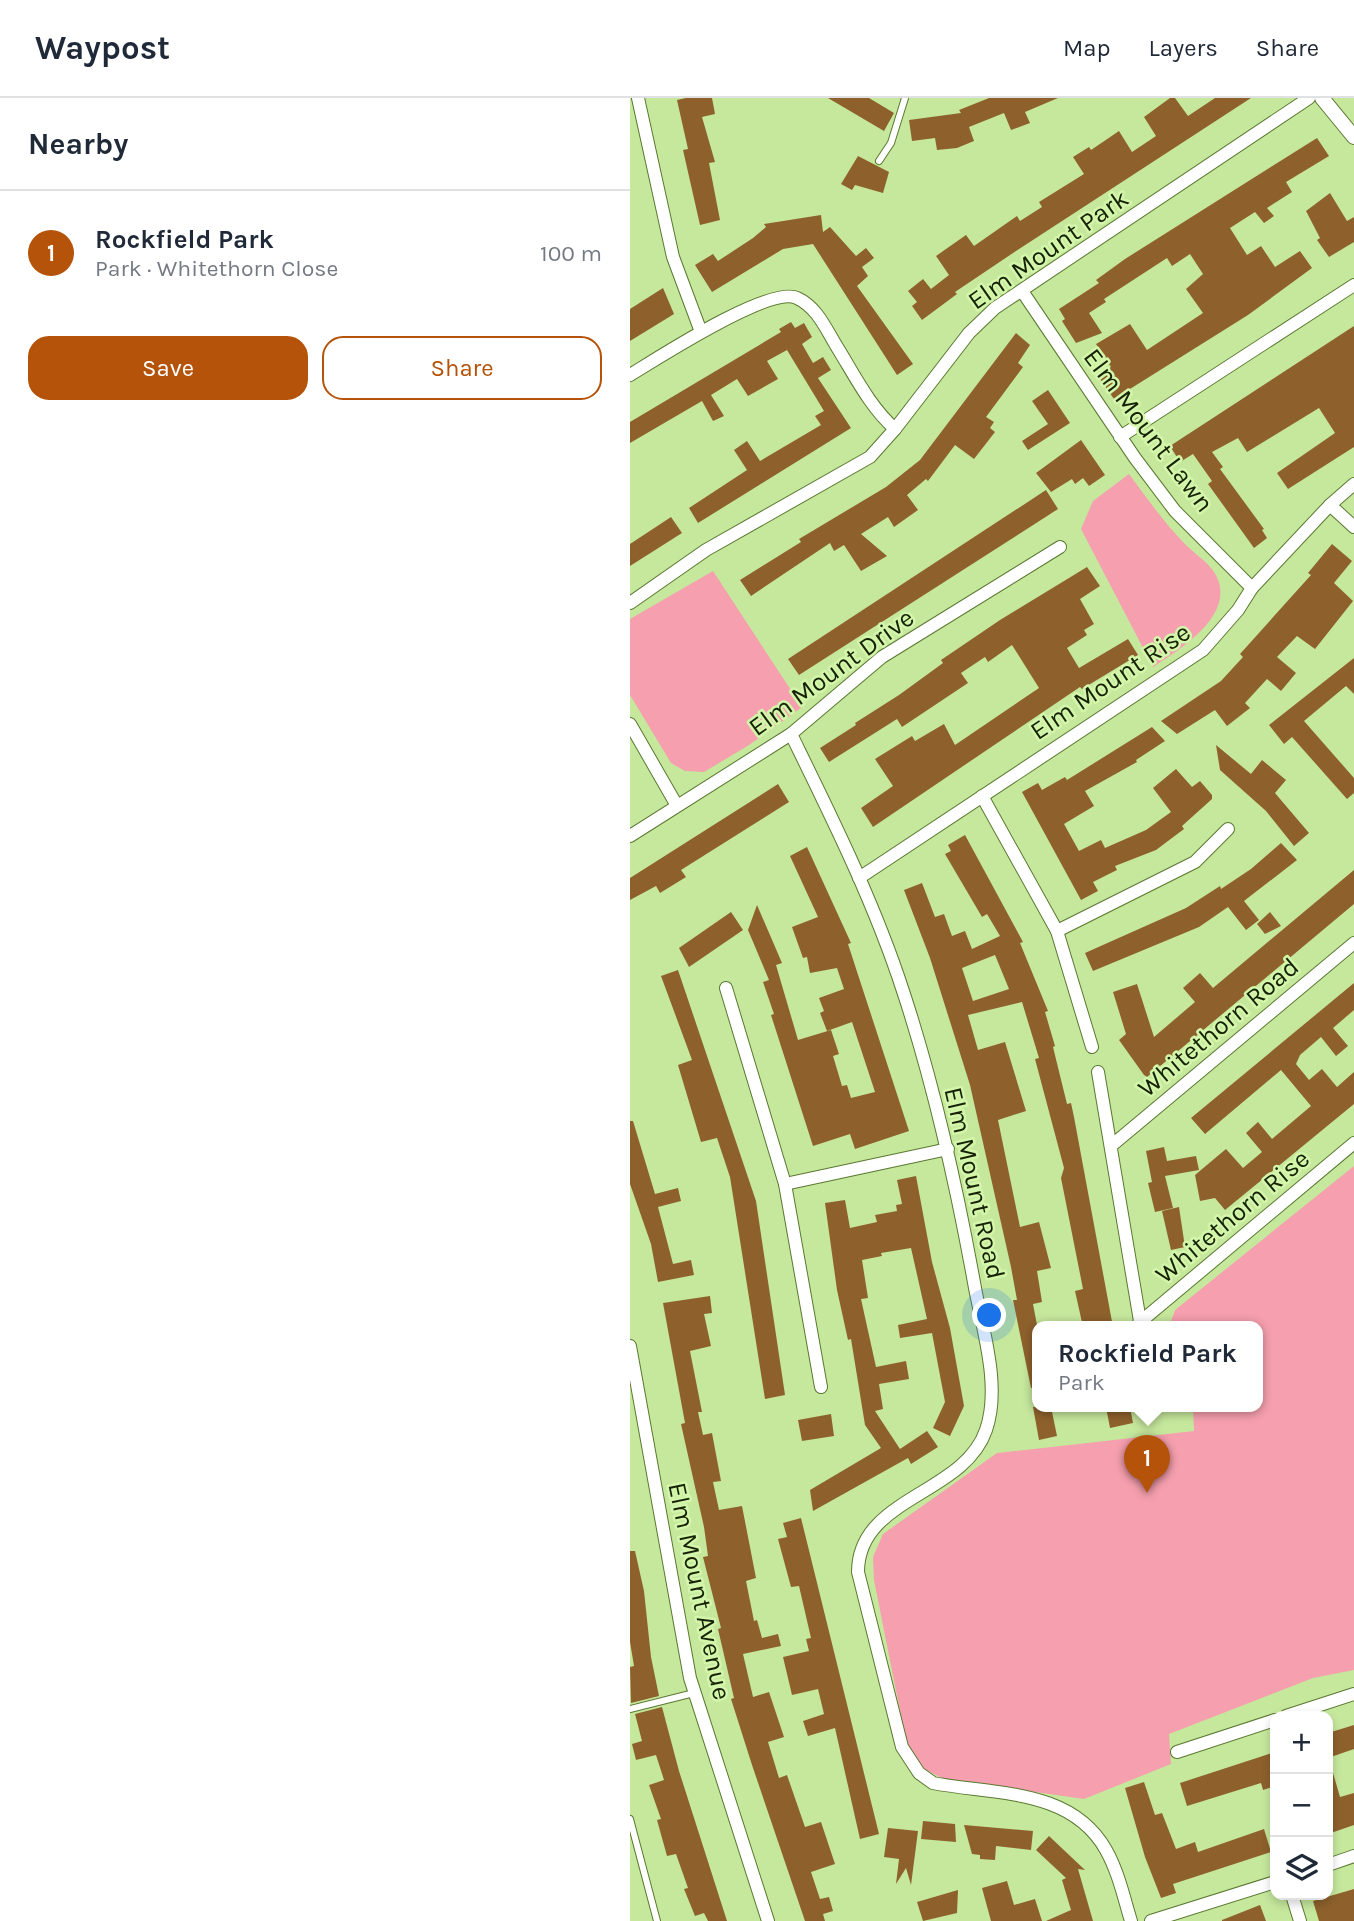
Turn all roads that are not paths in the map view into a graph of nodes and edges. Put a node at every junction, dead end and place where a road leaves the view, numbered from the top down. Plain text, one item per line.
1 (638, 98) edge
2 (905, 98) edge
3 (1309, 98) edge
4 (1322, 98) edge
5 (1354, 137) edge
6 (879, 161) dead end
7 (1354, 285) edge
8 (1022, 290) junction
9 (701, 332) junction
10 (630, 375) edge
11 (895, 429) junction
12 (1120, 436) junction
13 (1354, 484) edge
14 (1330, 505) junction
15 (1354, 527) edge
16 (1060, 547) dead end
17 (1252, 588) junction
18 (630, 603) edge
19 (630, 724) edge
20 (791, 734) junction
21 (982, 796) junction
22 (676, 804) junction
23 (1228, 830) dead end
24 (630, 836) edge
25 (859, 878) junction
26 (1057, 931) junction
27 (1354, 943) edge
28 (726, 988) dead end
29 (1092, 1047) dead end
30 (1098, 1073) dead end
31 (1354, 1143) edge
32 (1111, 1146) junction
33 (948, 1149) junction
34 (785, 1184) junction
35 (1139, 1321) edge
36 (1145, 1321) edge
37 (630, 1346) edge
38 (821, 1387) dead end
39 (694, 1693) junction
40 (1354, 1694) edge
41 (630, 1709) edge
42 (1301, 1711) edge
43 (1270, 1722) edge
44 (1177, 1752) dead end
45 (630, 1819) edge
46 (1354, 1856) edge
47 (1333, 1863) edge
48 (1270, 1884) edge
49 (1294, 1900) edge
50 (657, 1921) edge
51 (768, 1921) edge
52 (1132, 1921) edge
53 (1151, 1921) edge
54 (1300, 1921) edge

1 - 9 street
2 - 6 lane
3 - 8 street, Elm Mount Park
4 - 5 street
7 - 12 street
8 - 11 street, Elm Mount Park
8 - 12 street, Elm Mount Lawn
9 - 10 street
9 - 11 street
11 - 18 street, Elm Mount Park
12 - 17 street, Elm Mount Lawn
13 - 14 street, Elm Mount Rise
14 - 15 street
14 - 17 street, Elm Mount Rise
16 - 20 street, Elm Mount Drive
17 - 21 street, Elm Mount Rise
19 - 22 street
20 - 22 street, Elm Mount Drive
20 - 25 street, Elm Mount Road
21 - 25 street, Elm Mount Rise
21 - 26 street
22 - 24 street, Elm Mount Drive
23 - 26 street
25 - 33 street, Elm Mount Road
26 - 29 street
27 - 32 street, Whitethorn Road
28 - 34 street
30 - 32 street
31 - 36 street, Whitethorn Rise
32 - 35 street
33 - 34 street
33 - 52 street, Elm Mount Road
34 - 38 street
37 - 39 street, Elm Mount Avenue
39 - 41 lane
39 - 51 street, Elm Mount Avenue
40 - 42 street
43 - 44 street
45 - 50 lane
46 - 47 street
48 - 53 street
49 - 54 street

